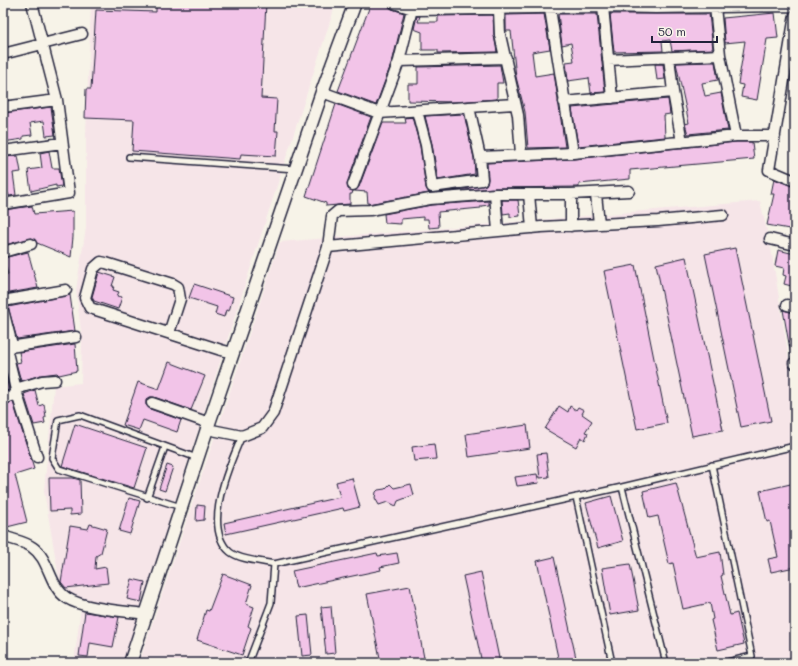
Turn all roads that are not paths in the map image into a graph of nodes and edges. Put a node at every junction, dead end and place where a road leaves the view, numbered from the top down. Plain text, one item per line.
1 (32, 3) edge
2 (355, 3) edge
3 (394, 3) edge
4 (729, 5) edge
5 (655, 6) edge
6 (712, 6) edge
7 (795, 6) edge
8 (415, 7) edge
9 (603, 7) junction
10 (550, 9) junction
11 (499, 10) junction
12 (795, 15) edge
13 (82, 34) dead end
14 (43, 44) junction
15 (3, 54) edge
16 (720, 56) junction
17 (669, 57) junction
18 (506, 58) junction
19 (608, 60) junction
20 (399, 61) junction
21 (790, 70) edge
22 (322, 92) junction
23 (673, 92) junction
24 (612, 98) junction
25 (56, 100) junction
26 (564, 102) junction
27 (514, 104) junction
28 (469, 107) junction
29 (3, 108) edge
30 (417, 111) junction
31 (379, 113) junction
32 (736, 136) junction
33 (775, 136) junction
34 (682, 142) junction
35 (62, 143) junction
36 (3, 151) edge
37 (573, 153) junction
38 (521, 154) junction
39 (129, 157) dead end
40 (480, 157) junction
41 (296, 169) junction
42 (795, 181) edge
43 (353, 185) dead end
44 (629, 191) dead end
45 (495, 194) junction
46 (529, 194) junction
47 (571, 194) junction
48 (596, 194) junction
49 (3, 204) edge
50 (723, 215) dead end
51 (600, 224) junction
52 (571, 226) junction
53 (532, 228) junction
54 (498, 231) junction
55 (770, 238) dead end
56 (32, 244) dead end
57 (795, 245) edge
58 (328, 247) junction
59 (3, 252) edge
60 (66, 290) dead end
61 (3, 301) edge
62 (3, 310) edge
63 (170, 333) junction
64 (76, 337) dead end
65 (4, 348) edge
66 (233, 353) junction
67 (55, 380) dead end
68 (17, 394) junction
69 (3, 399) edge
70 (152, 403) dead end
71 (208, 426) junction
72 (242, 436) junction
73 (795, 446) edge
74 (165, 447) junction
75 (37, 457) dead end
76 (197, 458) junction
77 (712, 465) junction
78 (622, 487) junction
79 (576, 497) junction
80 (147, 498) junction
81 (181, 507) junction
82 (3, 533) edge
83 (274, 564) junction
84 (145, 614) junction
85 (130, 663) edge
86 (248, 663) edge
87 (612, 663) edge
88 (666, 663) edge
89 (723, 663) edge

1 - 14 street
2 - 22 street
3 - 8 street
4 - 6 street
4 - 7 street
5 - 6 street
5 - 9 street
6 - 16 street
8 - 11 street
8 - 20 street
9 - 10 street
9 - 19 street
10 - 11 street
10 - 26 street
11 - 18 street
12 - 21 street
13 - 14 street
14 - 15 street
14 - 25 street
16 - 17 street
16 - 32 street
17 - 19 street
17 - 23 street
18 - 20 street
18 - 27 street
19 - 24 street
20 - 31 street
21 - 33 street
22 - 31 street
22 - 41 street
23 - 24 street
23 - 34 street
24 - 26 street
25 - 29 street
25 - 35 street
26 - 37 street
27 - 28 street
27 - 38 street
28 - 30 street
28 - 40 street
30 - 31 street
30 - 40 street
31 - 43 street
32 - 33 street
32 - 34 street
33 - 42 street
34 - 37 street
35 - 36 street
35 - 49 street
37 - 38 street
38 - 40 street
39 - 41 lane
41 - 66 street
44 - 48 street
45 - 46 street
45 - 54 street
45 - 58 street
46 - 47 street
46 - 53 street
47 - 48 street
47 - 52 street
48 - 51 street
50 - 51 street
51 - 52 street
52 - 53 street
53 - 54 street
54 - 58 street
55 - 57 street
56 - 59 street
58 - 72 street
60 - 61 street
62 - 65 street
63 - 63 street
63 - 66 street
64 - 65 street
65 - 68 street
66 - 71 street
67 - 68 street
68 - 69 street
68 - 75 street
70 - 71 street
71 - 72 street
71 - 76 street
72 - 83 lane
73 - 77 lane
74 - 76 lane
74 - 80 lane
74 - 80 lane
76 - 81 street
77 - 78 lane
77 - 89 lane
78 - 79 lane
78 - 88 lane
79 - 83 lane
79 - 87 lane
80 - 81 lane
81 - 84 street
82 - 84 street
83 - 86 lane
84 - 85 street

